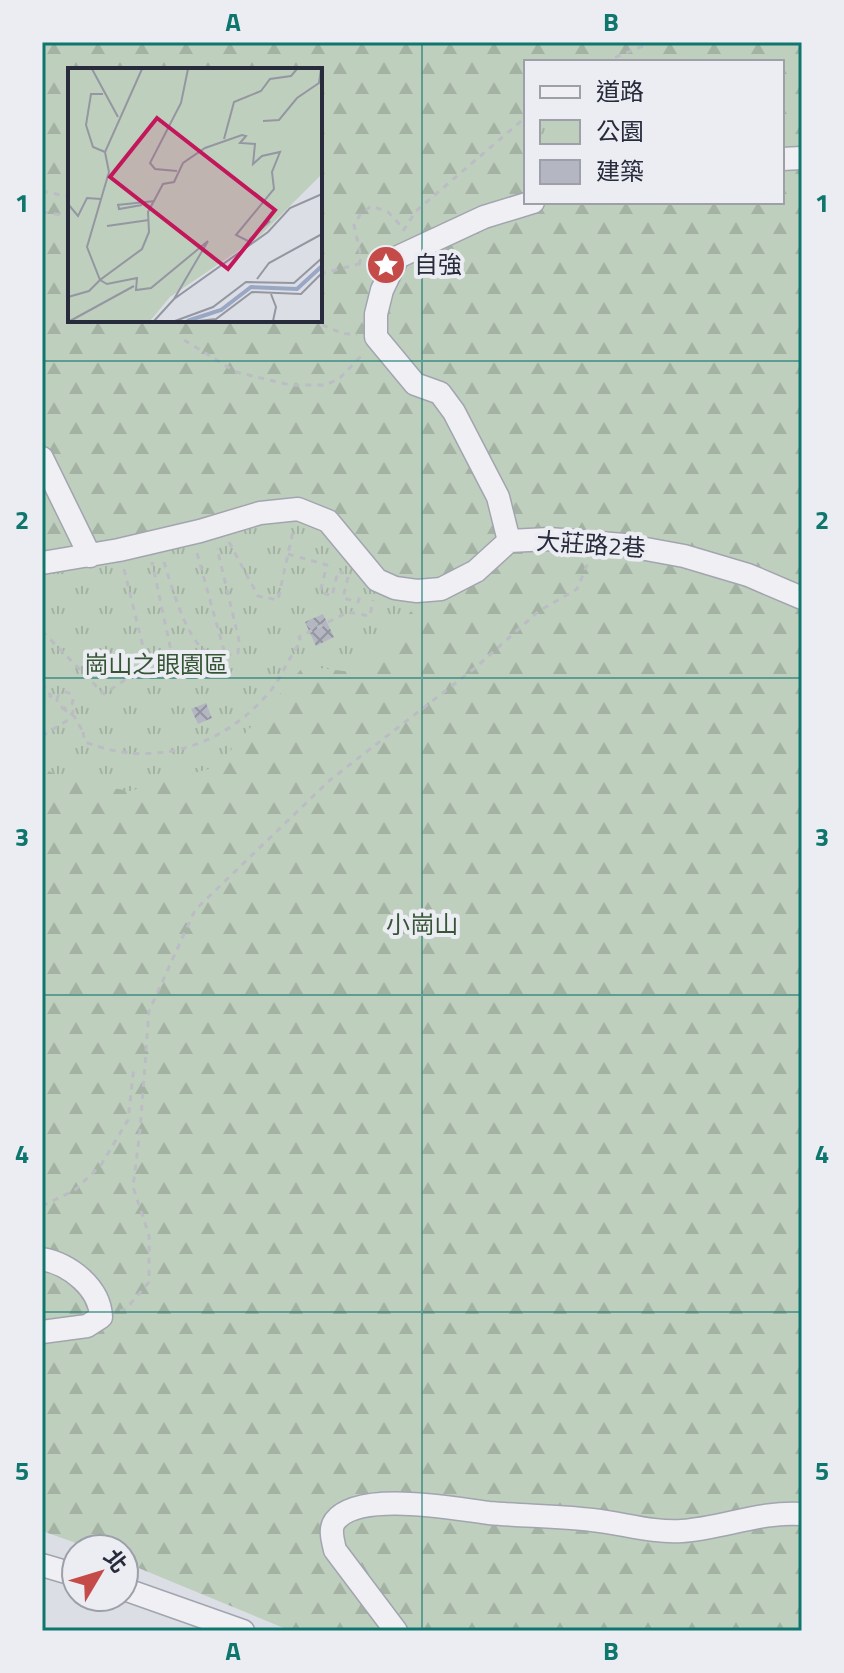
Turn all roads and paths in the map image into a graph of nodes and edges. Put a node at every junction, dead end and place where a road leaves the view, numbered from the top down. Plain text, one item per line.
1 (653, 42) edge
2 (609, 60) edge
3 (524, 119) edge
4 (42, 191) edge
5 (68, 197) edge
6 (526, 204) edge
7 (42, 212) edge
8 (68, 216) edge
9 (403, 228) junction
10 (398, 257) junction
11 (359, 265) junction
12 (322, 274) edge
13 (316, 322) edge
14 (376, 337) junction
15 (184, 340) dead end
16 (42, 458) edge
17 (298, 509) junction
18 (212, 538) junction
19 (509, 541) junction
20 (596, 543) junction
21 (119, 550) junction
22 (162, 552) dead end
23 (288, 554) junction
24 (90, 556) junction
25 (151, 556) dead end
26 (42, 563) edge
27 (361, 591) dead end
28 (374, 594) dead end
29 (802, 598) edge
30 (42, 631) edge
31 (225, 656) junction
32 (149, 671) junction
33 (42, 683) edge
34 (42, 703) edge
35 (72, 706) junction
36 (62, 708) junction
37 (42, 736) edge
38 (134, 1066) dead end
39 (42, 1206) edge
40 (42, 1259) edge
41 (101, 1317) junction
42 (42, 1332) edge
43 (802, 1514) edge
44 (140, 1595) edge
45 (243, 1631) edge
46 (396, 1631) edge

1 - 2 path
3 - 9 path
4 - 5 path
6 - 10 street
7 - 8 path
9 - 10 path
9 - 11 path
10 - 11 path
10 - 14 street
11 - 12 path
13 - 14 path
14 - 15 path
14 - 19 street
16 - 24 street
17 - 18 street
17 - 19 street, 大莊路2巷
17 - 23 path
18 - 21 street
18 - 23 path
18 - 31 path
18 - 31 path
19 - 20 street, 大莊路2巷
20 - 29 street, 大莊路2巷
20 - 41 path
21 - 24 street
21 - 32 path
22 - 31 path
23 - 27 path
24 - 26 street
25 - 32 path
28 - 36 path, bridge
30 - 32 path
33 - 34 path
35 - 36 path
35 - 36 path
35 - 37 path
38 - 39 path
40 - 41 street
41 - 42 street
43 - 46 street
44 - 45 street

